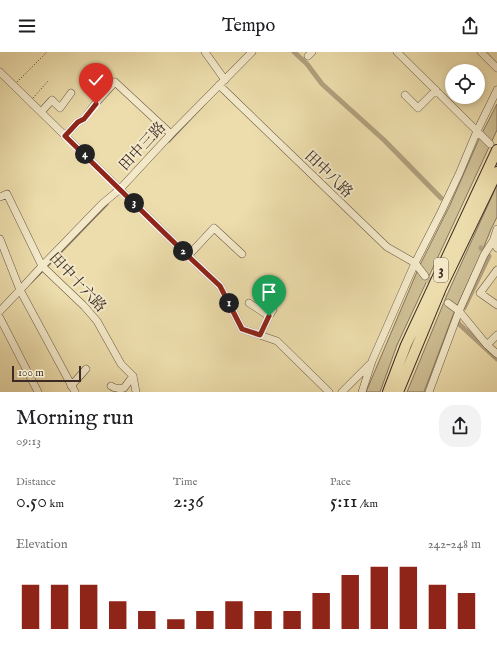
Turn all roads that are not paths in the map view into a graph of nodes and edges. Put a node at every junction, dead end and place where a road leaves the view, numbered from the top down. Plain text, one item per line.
1 (205, 52) edge
2 (252, 52) edge
3 (398, 52) edge
4 (481, 52) edge
5 (497, 68) edge
6 (0, 72) edge
7 (225, 80) junction
8 (219, 85) junction
9 (436, 90) junction
10 (497, 90) edge
11 (71, 93) dead end
12 (405, 95) dead end
13 (41, 112) junction
14 (477, 131) junction
15 (171, 134) junction
16 (65, 136) junction
17 (494, 147) edge
18 (497, 172) edge
19 (120, 188) junction
20 (0, 198) edge
21 (497, 229) edge
22 (0, 239) edge
23 (493, 241) edge
24 (497, 248) edge
25 (242, 254) dead end
26 (188, 256) junction
27 (415, 263) junction
28 (42, 266) junction
29 (497, 270) edge
30 (425, 276) tunnel mouth
31 (20, 290) junction
32 (249, 303) dead end
33 (448, 303) tunnel mouth
34 (497, 305) edge
35 (0, 310) edge
36 (459, 311) junction
37 (0, 318) edge
38 (260, 335) junction
39 (497, 335) edge
40 (487, 345) junction
41 (497, 354) edge
42 (372, 362) junction
43 (86, 369) dead end
44 (133, 376) junction
45 (111, 386) dead end
46 (73, 389) edge
47 (38, 392) edge
48 (136, 392) edge
49 (330, 392) edge
50 (342, 392) edge
51 (362, 392) edge
52 (388, 392) edge
53 (398, 392) edge
54 (429, 392) edge

1 - 7 street
2 - 7 street, 田中三路
3 - 9 street
4 - 5 street
6 - 13 street
7 - 8 street, 田中三路
8 - 15 street, 田中三路
8 - 27 street, 田中八路
9 - 12 street
9 - 14 street
10 - 14 street
11 - 13 street
13 - 16 street
14 - 17 street
14 - 27 street
15 - 16 street
15 - 19 street, 田中三路
16 - 19 street
17 - 52 highway, 3
18 - 53 highway, 3
19 - 26 street
19 - 28 street, 田中三路
20 - 28 street, 田中十六路
21 - 23 street
22 - 31 street
23 - 24 street
23 - 36 street
25 - 26 street
26 - 38 street
27 - 30 street, 田中八路
27 - 42 street
28 - 31 street, 田中三路
28 - 44 street, 田中十六路
29 - 34 street
31 - 35 street, 田中三路
31 - 46 street
32 - 38 street
33 - 36 street
36 - 40 street
36 - 54 street
37 - 47 street
38 - 49 street
39 - 40 street
40 - 41 street
42 - 50 street
42 - 51 street
43 - 46 street
44 - 45 street
44 - 48 street

